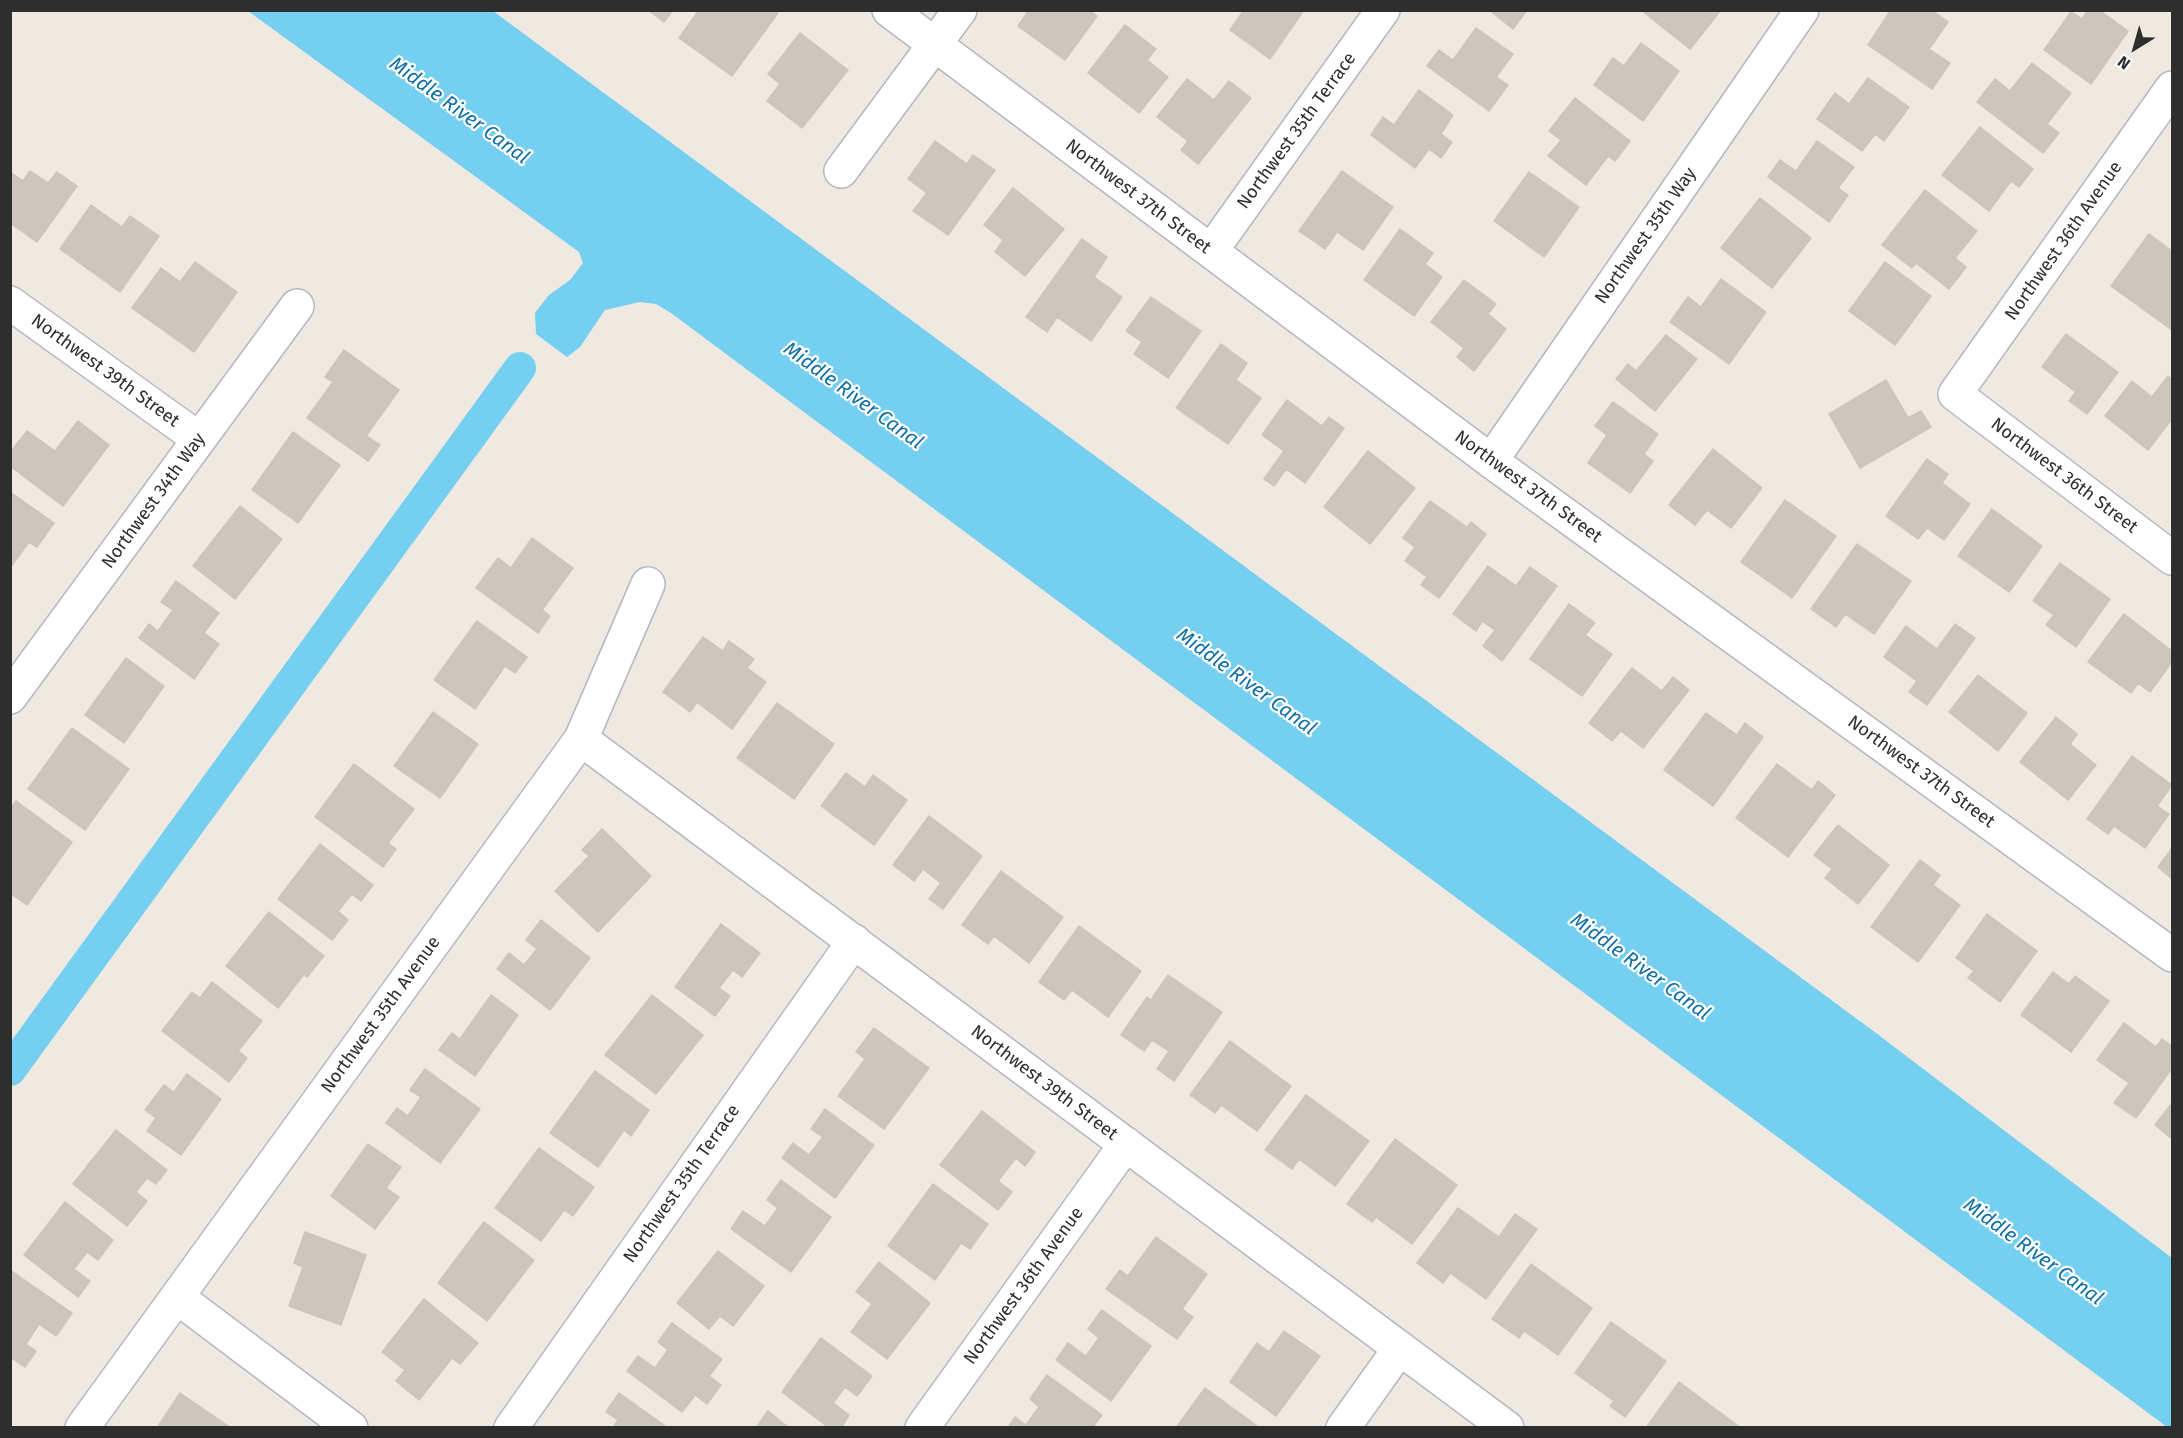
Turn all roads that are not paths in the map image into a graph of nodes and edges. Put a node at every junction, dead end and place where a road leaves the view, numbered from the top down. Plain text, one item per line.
1 (889, 10) edge
2 (960, 10) edge
3 (1383, 10) edge
4 (1802, 10) edge
5 (935, 45) junction
6 (2172, 88) edge
7 (841, 171) dead end
8 (1210, 251) junction
9 (10, 303) edge
10 (297, 306) dead end
11 (1955, 394) joint
12 (199, 439) junction
13 (1491, 460) junction
14 (2172, 558) edge
15 (648, 584) dead end
16 (10, 697) edge
17 (581, 739) junction
18 (854, 941) junction
19 (2172, 955) edge
20 (1126, 1144) junction
21 (177, 1297) junction
22 (1400, 1348) junction
23 (82, 1428) edge
24 (351, 1428) edge
25 (510, 1428) edge
26 (922, 1428) edge
27 (1344, 1428) edge
28 (1507, 1428) edge

1 - 5 street, Northwest 37th Street
2 - 5 street
3 - 8 street, Northwest 35th Terrace
4 - 13 street, Northwest 35th Way
5 - 7 street
5 - 8 street, Northwest 37th Street
6 - 11 street, Northwest 36th Avenue
8 - 13 street, Northwest 37th Street
9 - 12 street, Northwest 39th Street
10 - 12 street, Northwest 34th Way
11 - 14 street, Northwest 36th Street
12 - 16 street, Northwest 34th Way
13 - 19 street, Northwest 37th Street
15 - 17 street, Northwest 35th Avenue
17 - 18 street, Northwest 39th Street
17 - 21 street, Northwest 35th Avenue
18 - 20 street, Northwest 39th Street
18 - 25 street, Northwest 35th Terrace
20 - 22 street, Northwest 39th Street
20 - 26 street, Northwest 36th Avenue
21 - 23 street, Northwest 35th Avenue
21 - 24 street
22 - 27 street
22 - 28 street, Northwest 39th Street

